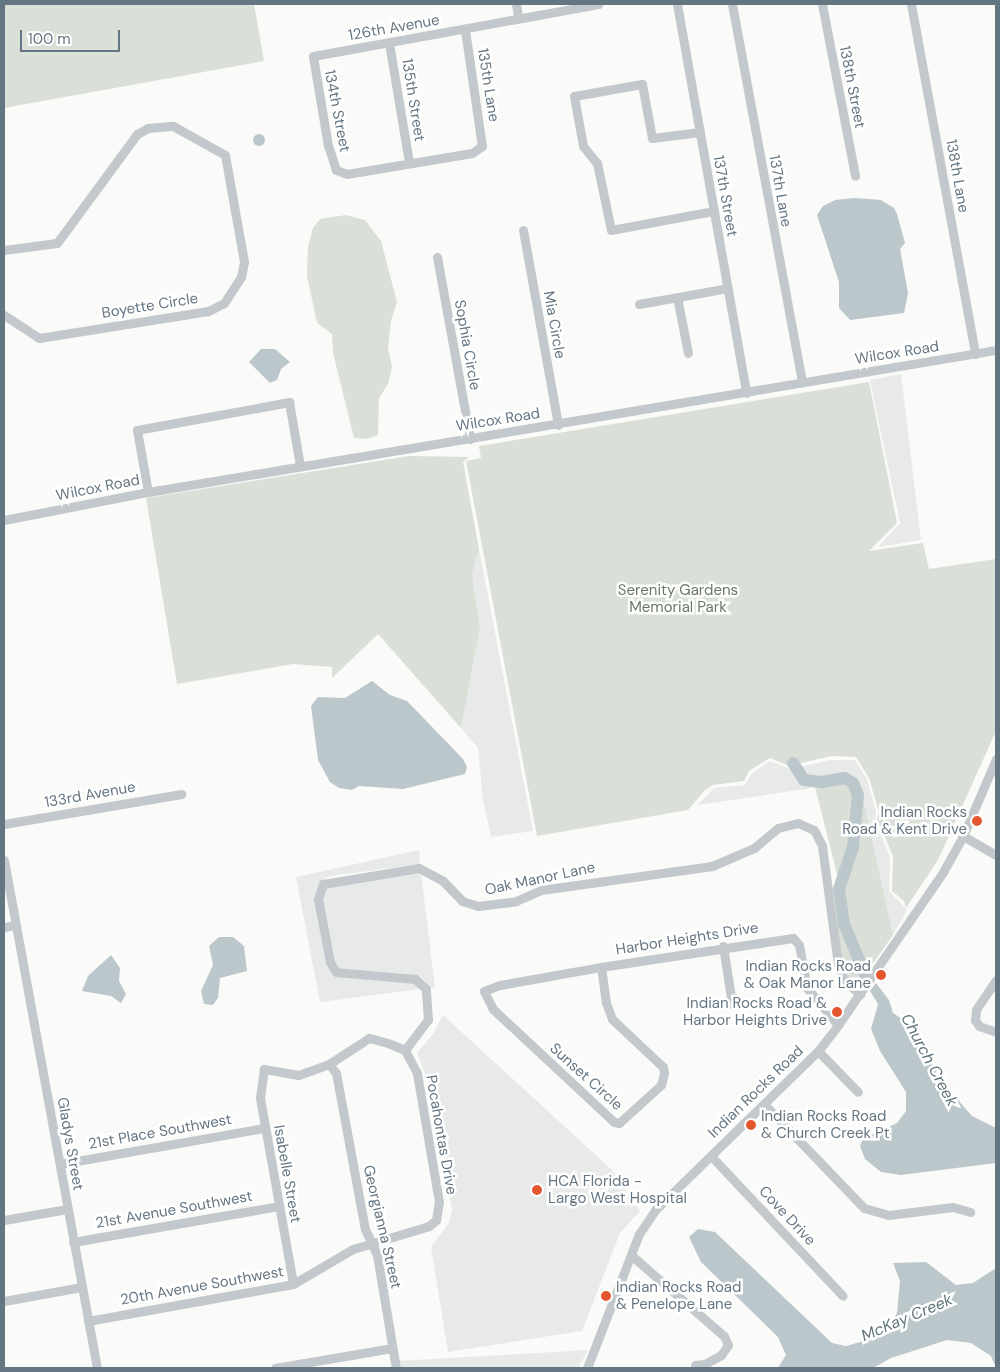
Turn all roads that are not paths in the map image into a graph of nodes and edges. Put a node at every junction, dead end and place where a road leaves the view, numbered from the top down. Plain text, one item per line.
1 (516, 4) edge
2 (596, 4) edge
3 (677, 4) edge
4 (732, 4) edge
5 (822, 4) edge
6 (911, 4) edge
7 (518, 17) junction
8 (465, 30) junction
9 (389, 43) junction
10 (313, 56) joint
11 (700, 132) junction
12 (409, 162) junction
13 (855, 176) dead end
14 (714, 211) junction
15 (523, 230) dead end
16 (4, 250) edge
17 (437, 257) dead end
18 (728, 288) junction
19 (677, 297) junction
20 (639, 304) dead end
21 (4, 315) edge
22 (996, 350) edge
23 (688, 353) dead end
24 (975, 354) junction
25 (802, 383) junction
26 (746, 393) junction
27 (558, 425) junction
28 (470, 439) junction
29 (300, 466) junction
30 (148, 492) junction
31 (4, 520) edge
32 (996, 759) edge
33 (181, 794) dead end
34 (4, 824) edge
35 (963, 836) junction
36 (996, 855) edge
37 (4, 860) edge
38 (16, 925) junction
39 (4, 927) edge
40 (723, 946) junction
41 (601, 967) junction
42 (996, 980) edge
43 (484, 991) joint
44 (860, 994) junction
45 (732, 1004) dead end
46 (838, 1025) junction
47 (996, 1032) edge
48 (405, 1050) junction
49 (818, 1051) junction
50 (329, 1064) junction
51 (858, 1092) dead end
52 (764, 1104) junction
53 (264, 1128) junction
54 (711, 1156) junction
55 (60, 1164) junction
56 (279, 1206) junction
57 (67, 1209) junction
58 (970, 1212) dead end
59 (4, 1220) edge
60 (429, 1226) joint
61 (372, 1241) junction
62 (73, 1242) junction
63 (631, 1255) junction
64 (293, 1284) junction
65 (82, 1287) junction
66 (843, 1296) dead end
67 (4, 1301) edge
68 (88, 1320) junction
69 (392, 1348) junction
70 (695, 1365) dead end
71 (97, 1368) edge
72 (275, 1368) edge
73 (396, 1368) edge
74 (588, 1368) edge

1 - 7 street
2 - 7 street, 126th Avenue
3 - 11 street, 137th Street
4 - 25 street, 137th Lane
5 - 13 street, 138th Street
6 - 24 street, 138th Lane
7 - 8 street, 126th Avenue
8 - 9 street, 126th Avenue
8 - 12 street, 135th Lane
9 - 10 street, 126th Avenue
9 - 12 street, 135th Street
10 - 12 street, 134th Street
11 - 14 street, 137th Street
11 - 14 street
14 - 18 street, 137th Street
15 - 27 street, Mia Circle
16 - 21 street, Boyette Circle
17 - 28 street, Sophia Circle
18 - 19 street
18 - 26 street, 137th Street
19 - 20 street
19 - 23 street
22 - 24 street, Wilcox Road
24 - 25 street, Wilcox Road
25 - 26 street, Wilcox Road
26 - 27 street, Wilcox Road
27 - 28 street, Wilcox Road
28 - 29 street, Wilcox Road
29 - 30 street, Wilcox Road
29 - 30 street
30 - 31 street, Wilcox Road
32 - 35 street, Indian Rocks Road
33 - 34 street, 133rd Avenue
35 - 36 street
35 - 44 street, Indian Rocks Road
37 - 38 street, Gladys Street
38 - 39 street
38 - 55 street, Gladys Street
40 - 41 street, Harbor Heights Drive
40 - 45 street
40 - 46 street, Harbor Heights Drive
41 - 43 street, Harbor Heights Drive
41 - 43 street, Sunset Circle
42 - 47 street
44 - 46 street, Indian Rocks Road
44 - 48 street, Oak Manor Lane
46 - 49 street, Indian Rocks Road
48 - 50 street
48 - 60 street, Pocahontas Drive
49 - 51 street
49 - 52 street, Indian Rocks Road
50 - 53 street, Isabelle Street
50 - 61 street, Georgianna Street
52 - 54 street, Indian Rocks Road
52 - 58 street
53 - 55 street, 21st Place Southwest
53 - 56 street, Isabelle Street
54 - 63 street, Indian Rocks Road
54 - 66 street, Cove Drive
55 - 57 street, Gladys Street
56 - 62 street, 21st Avenue Southwest
56 - 64 street, Isabelle Street
57 - 59 street
57 - 62 street, Gladys Street
60 - 61 street, 20th Avenue Southwest
61 - 64 street, 20th Avenue Southwest
61 - 69 street, Georgianna Street
62 - 65 street, Gladys Street
63 - 70 street
63 - 74 street, Indian Rocks Road
64 - 68 street, 20th Avenue Southwest
65 - 67 street
65 - 68 street, Gladys Street
68 - 71 street, Gladys Street
69 - 72 street
69 - 73 street, Georgianna Street

